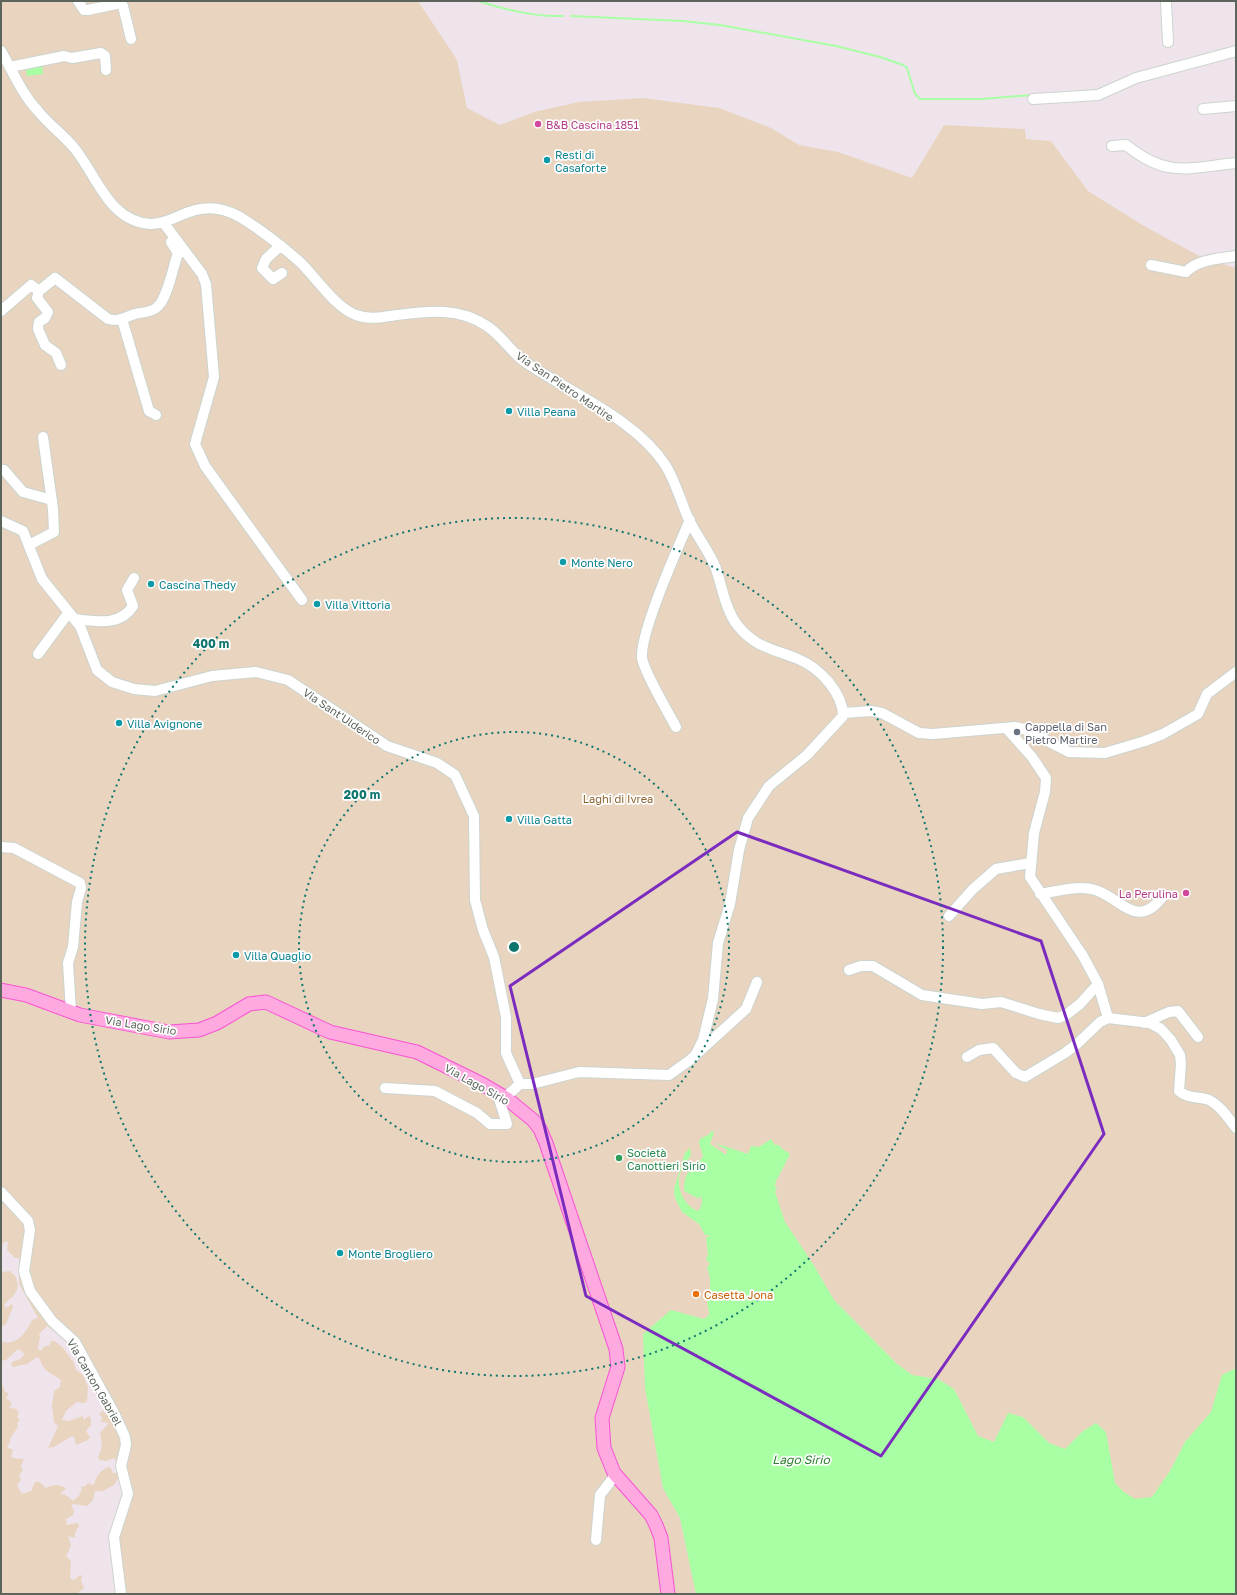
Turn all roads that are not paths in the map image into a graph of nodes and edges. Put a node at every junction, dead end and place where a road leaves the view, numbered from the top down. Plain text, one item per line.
1 (78, 1) edge
2 (1166, 1) edge
3 (131, 39) dead end
4 (1168, 42) dead end
5 (1, 51) edge
6 (1236, 51) edge
7 (10, 67) junction
8 (106, 70) dead end
9 (1033, 99) dead end
10 (1236, 106) edge
11 (1203, 109) dead end
12 (1112, 146) dead end
13 (1236, 163) edge
14 (161, 223) junction
15 (280, 246) junction
16 (1236, 256) edge
17 (1152, 265) dead end
18 (282, 273) dead end
19 (39, 292) junction
20 (1, 311) edge
21 (122, 319) junction
22 (62, 365) dead end
23 (156, 415) dead end
24 (43, 437) dead end
25 (4, 470) dead end
26 (52, 500) junction
27 (690, 520) junction
28 (1, 521) edge
29 (29, 545) junction
30 (134, 578) dead end
31 (302, 600) dead end
32 (71, 615) junction
33 (38, 654) dead end
34 (1236, 672) edge
35 (844, 713) junction
36 (676, 727) dead end
37 (1007, 729) junction
38 (1, 847) edge
39 (1030, 863) junction
40 (1040, 894) junction
41 (1163, 896) dead end
42 (949, 916) dead end
43 (849, 970) dead end
44 (757, 982) dead end
45 (1098, 984) junction
46 (1, 990) edge
47 (76, 1014) junction
48 (1108, 1018) junction
49 (1144, 1023) junction
50 (1198, 1037) dead end
51 (694, 1056) junction
52 (967, 1058) dead end
53 (520, 1084) junction
54 (385, 1088) dead end
55 (506, 1098) junction
56 (1236, 1128) edge
57 (1, 1192) edge
58 (616, 1474) junction
59 (596, 1540) dead end
60 (121, 1594) edge
61 (668, 1594) edge

1 - 3 street
2 - 4 street
5 - 7 street, Via San Pietro Martire
6 - 9 street
7 - 8 street
7 - 14 street, Via San Pietro Martire
10 - 11 street
12 - 13 street
14 - 15 street, Via San Pietro Martire
14 - 21 street
14 - 31 street
15 - 18 street
15 - 27 street, Via San Pietro Martire
16 - 17 street
19 - 20 street
19 - 21 street
19 - 22 street
21 - 23 street
24 - 26 street
25 - 26 street
26 - 29 street
27 - 35 street, Via San Pietro Martire
27 - 36 street
28 - 29 street, Via Sant'Ulderico
29 - 32 street, Via Sant'Ulderico
30 - 32 street
32 - 33 street
32 - 53 street, Via Sant'Ulderico
34 - 37 street
35 - 37 street
35 - 51 street
37 - 39 street
38 - 47 street
39 - 40 street
39 - 42 street
40 - 41 street
40 - 45 street
43 - 45 street
44 - 51 street, Via Lago Sirio
45 - 48 street
46 - 47 main road, Via Lago Sirio
47 - 55 main road, Via Lago Sirio
48 - 49 street
48 - 52 street
49 - 50 street
49 - 56 street
51 - 53 street, Via Lago Sirio
53 - 55 street
54 - 55 street
55 - 58 main road, Via Lago Sirio
57 - 60 street, Via Canton Gabriel
58 - 59 street
58 - 61 main road, Via Lago Sirio

